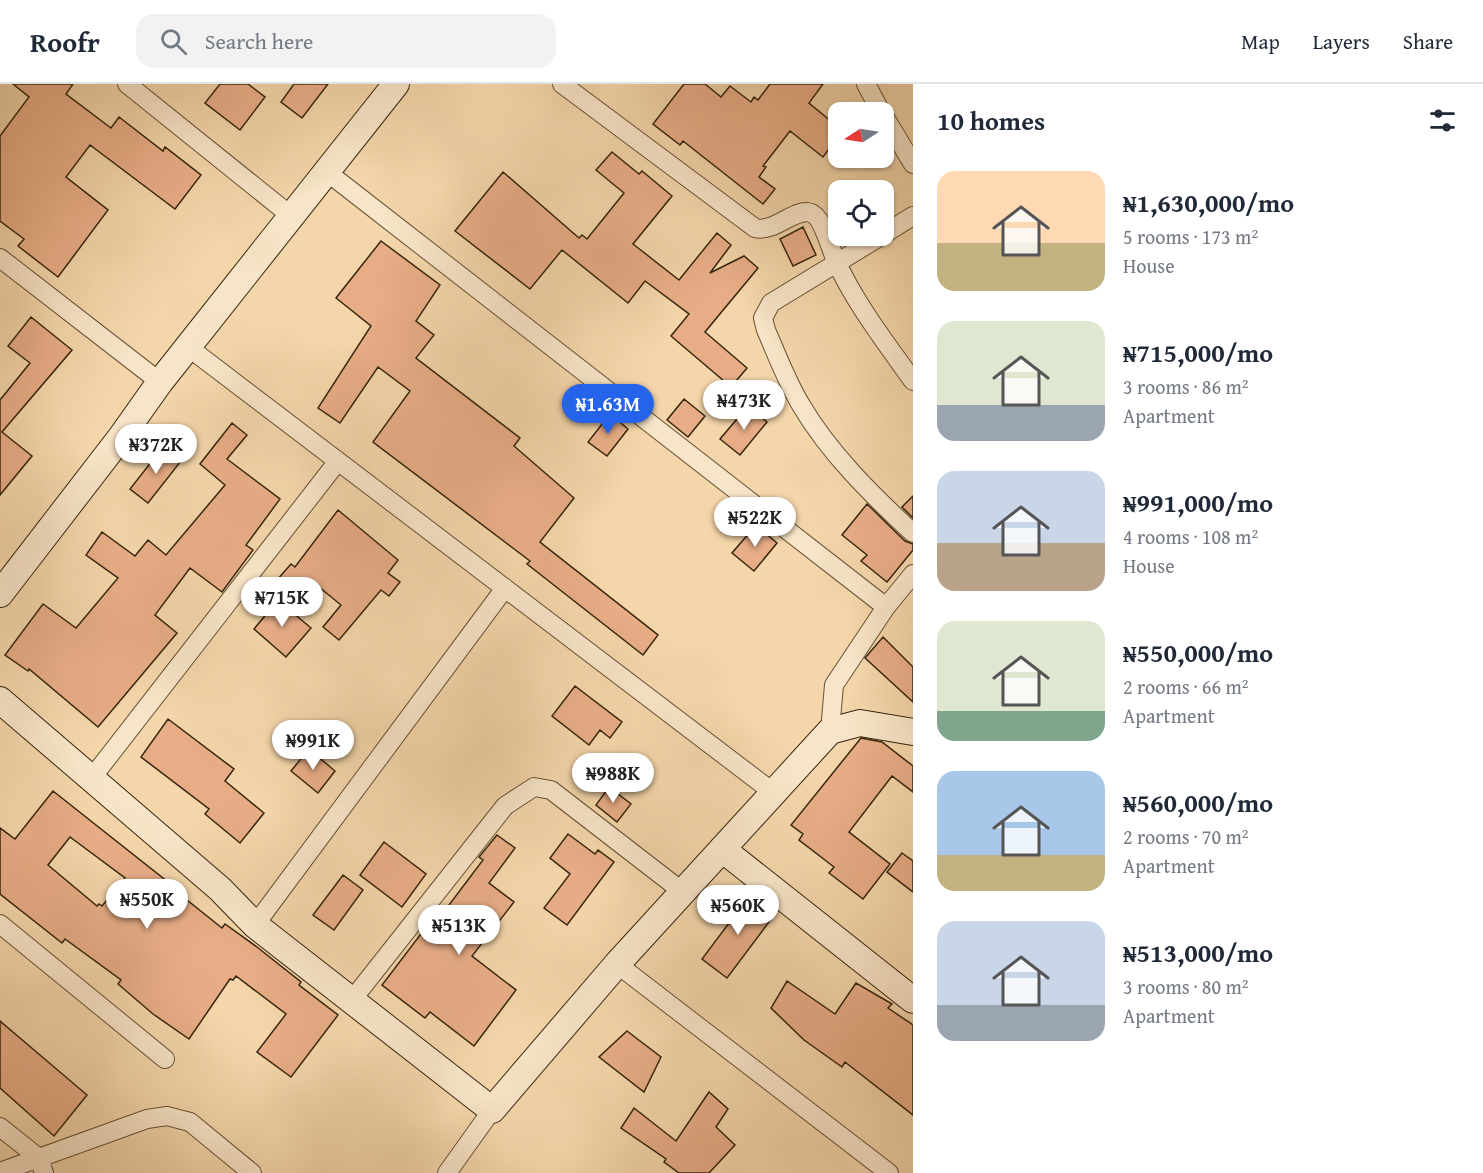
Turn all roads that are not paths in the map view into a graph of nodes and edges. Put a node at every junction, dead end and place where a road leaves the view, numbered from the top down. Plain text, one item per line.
1 (127, 84) edge
2 (396, 84) edge
3 (562, 84) edge
4 (866, 84) edge
5 (876, 102) edge
6 (894, 133) edge
7 (913, 164) edge
8 (327, 172) junction
9 (290, 215) junction
10 (913, 216) edge
11 (894, 228) edge
12 (864, 246) edge
13 (0, 258) edge
14 (837, 263) junction
15 (188, 347) junction
16 (913, 381) edge
17 (160, 382) junction
18 (338, 461) junction
19 (913, 533) edge
20 (913, 574) edge
21 (505, 588) junction
22 (0, 594) edge
23 (886, 607) junction
24 (0, 700) edge
25 (830, 731) junction
26 (913, 732) edge
27 (91, 779) junction
28 (774, 793) junction
29 (722, 849) junction
30 (683, 892) junction
31 (0, 924) edge
32 (255, 925) junction
33 (617, 964) junction
34 (352, 1000) junction
35 (913, 1000) edge
36 (165, 1059) dead end
37 (492, 1110) junction
38 (0, 1127) edge
39 (41, 1165) edge
40 (455, 1170) edge
41 (0, 1172) edge
42 (252, 1173) edge
43 (890, 1173) edge

1 - 9 street
2 - 8 street
3 - 14 street
4 - 5 street
6 - 7 street
8 - 9 street
8 - 23 street
9 - 15 street
10 - 11 street
12 - 14 street
13 - 17 street
14 - 16 street
14 - 19 street
15 - 17 street
15 - 18 street
17 - 22 street
18 - 21 street
18 - 27 street
20 - 23 street
21 - 28 street
21 - 32 street
23 - 25 street
24 - 27 street
25 - 26 street
25 - 28 street
27 - 32 street
28 - 29 street
29 - 30 street
29 - 35 street
30 - 33 street
30 - 34 street
31 - 36 street
32 - 34 street
33 - 37 street
33 - 43 street
34 - 37 street
37 - 40 street
38 - 39 street
39 - 41 street
39 - 42 street

